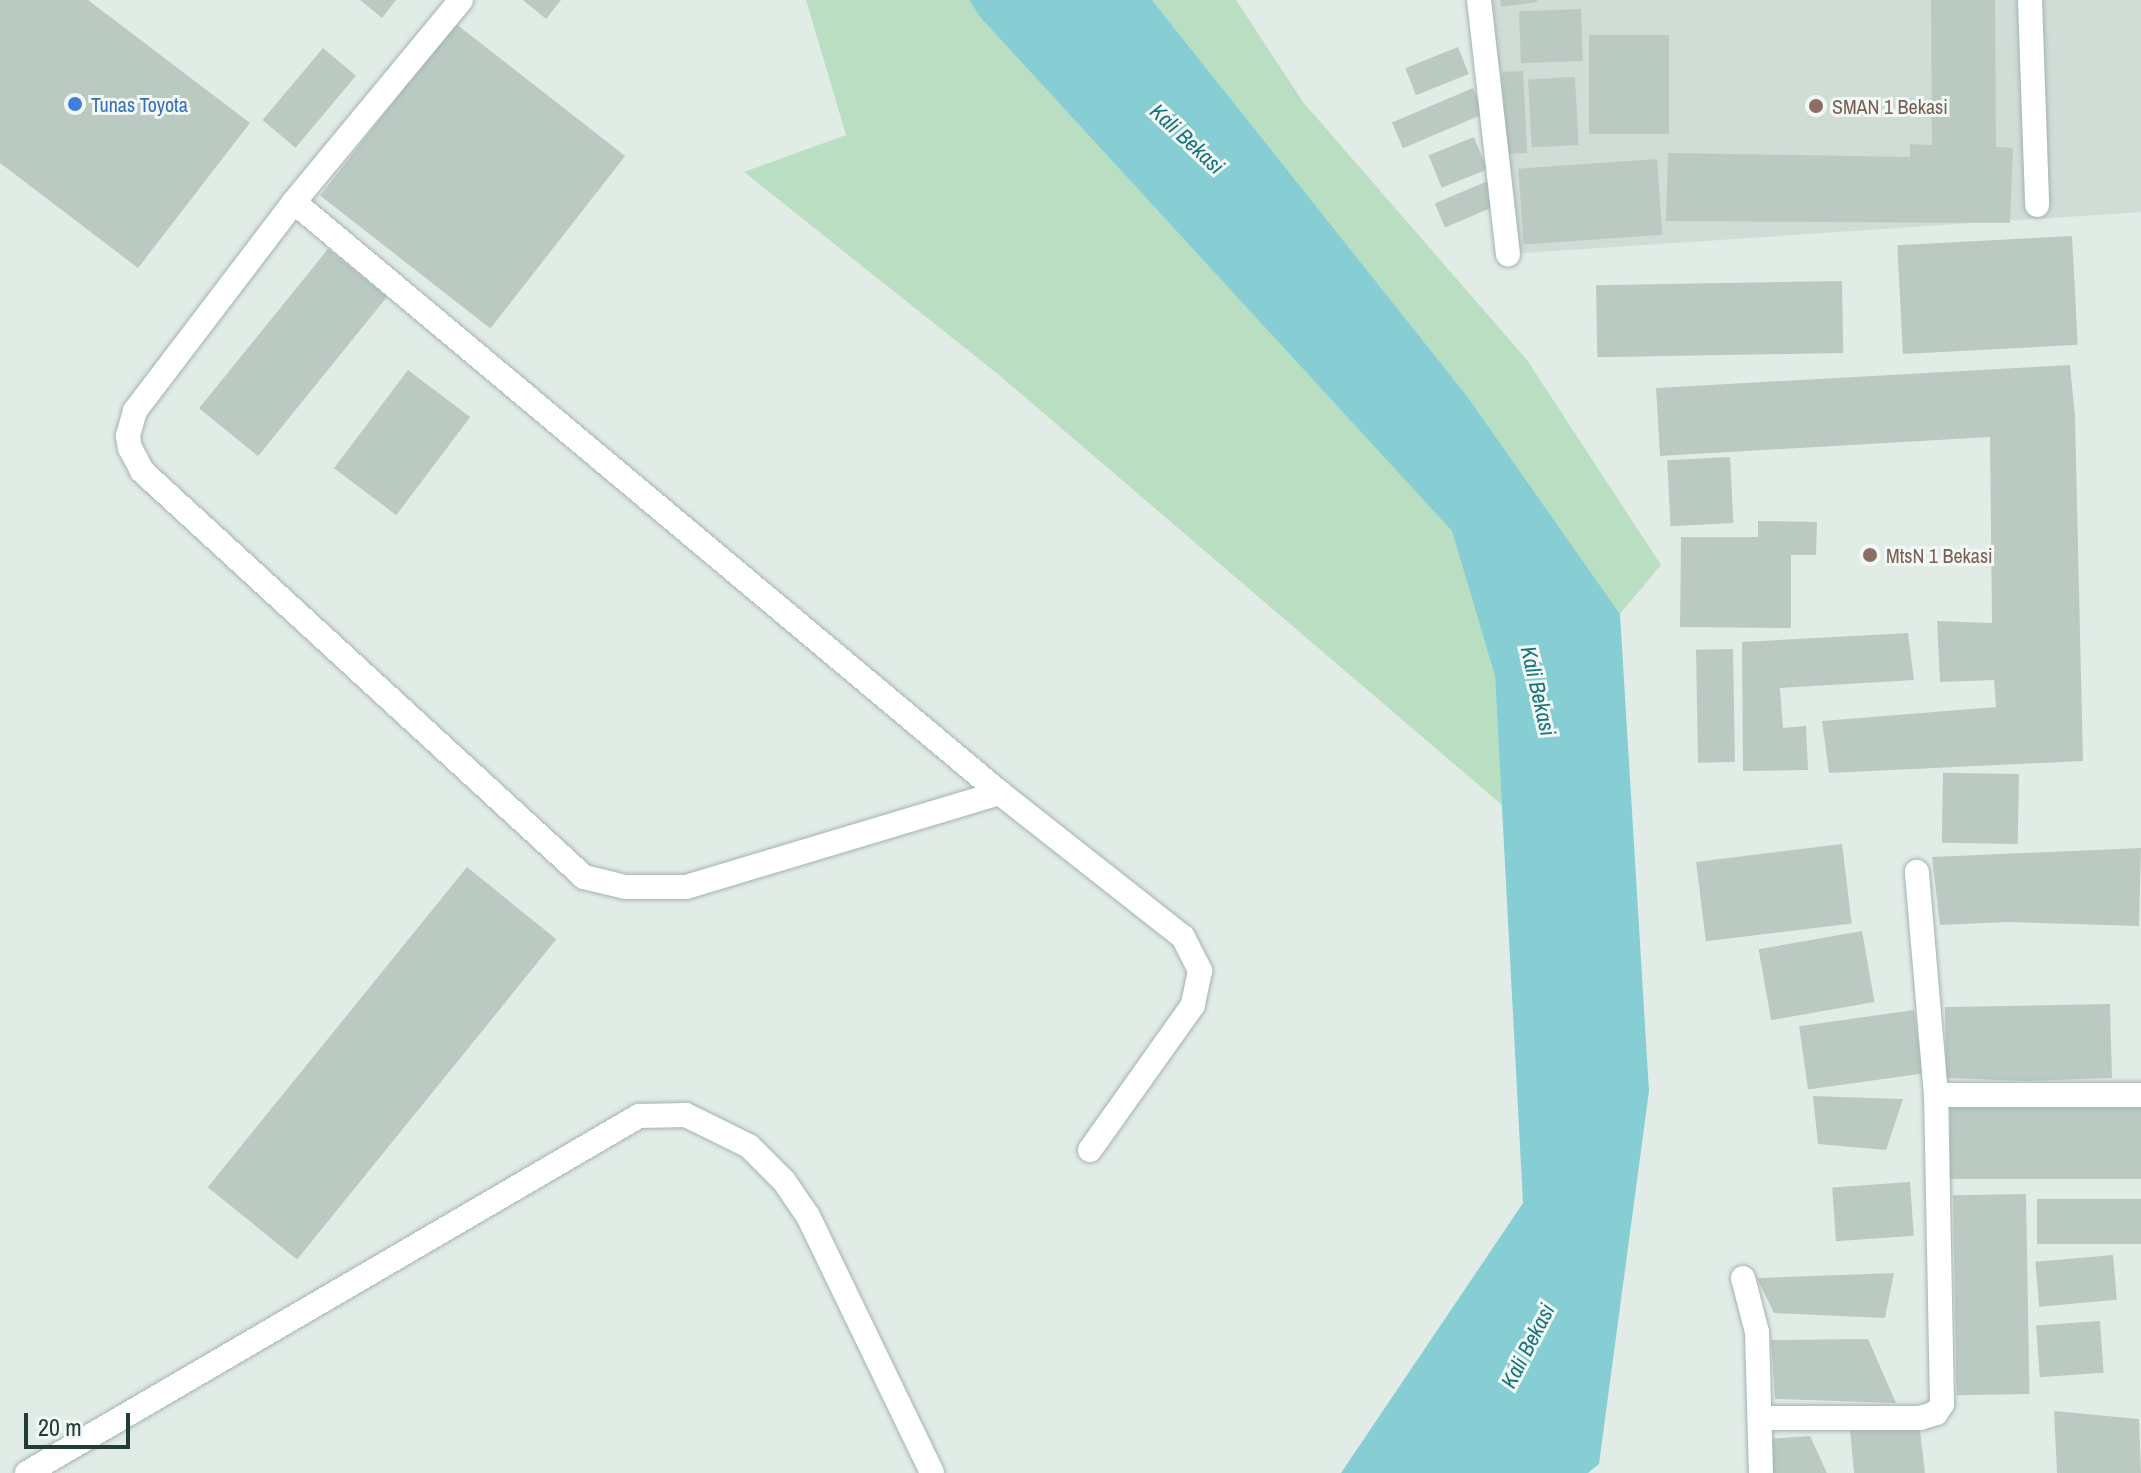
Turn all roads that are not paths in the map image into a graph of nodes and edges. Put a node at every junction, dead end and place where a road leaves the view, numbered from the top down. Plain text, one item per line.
1 (461, 0) edge
2 (1479, 0) edge
3 (2030, 0) edge
4 (294, 202) junction
5 (2037, 205) dead end
6 (1508, 254) dead end
7 (1000, 793) junction
8 (1917, 872) dead end
9 (1936, 1095) junction
10 (2141, 1095) edge
11 (1090, 1150) dead end
12 (1743, 1278) dead end
13 (1762, 1418) junction
14 (27, 1473) edge
15 (932, 1473) edge
16 (1761, 1473) edge

1 - 4 street
2 - 6 street
3 - 5 street
4 - 7 street
4 - 7 street
7 - 11 street
8 - 9 street
9 - 10 street
9 - 13 street
12 - 13 street
13 - 16 street
14 - 15 street

